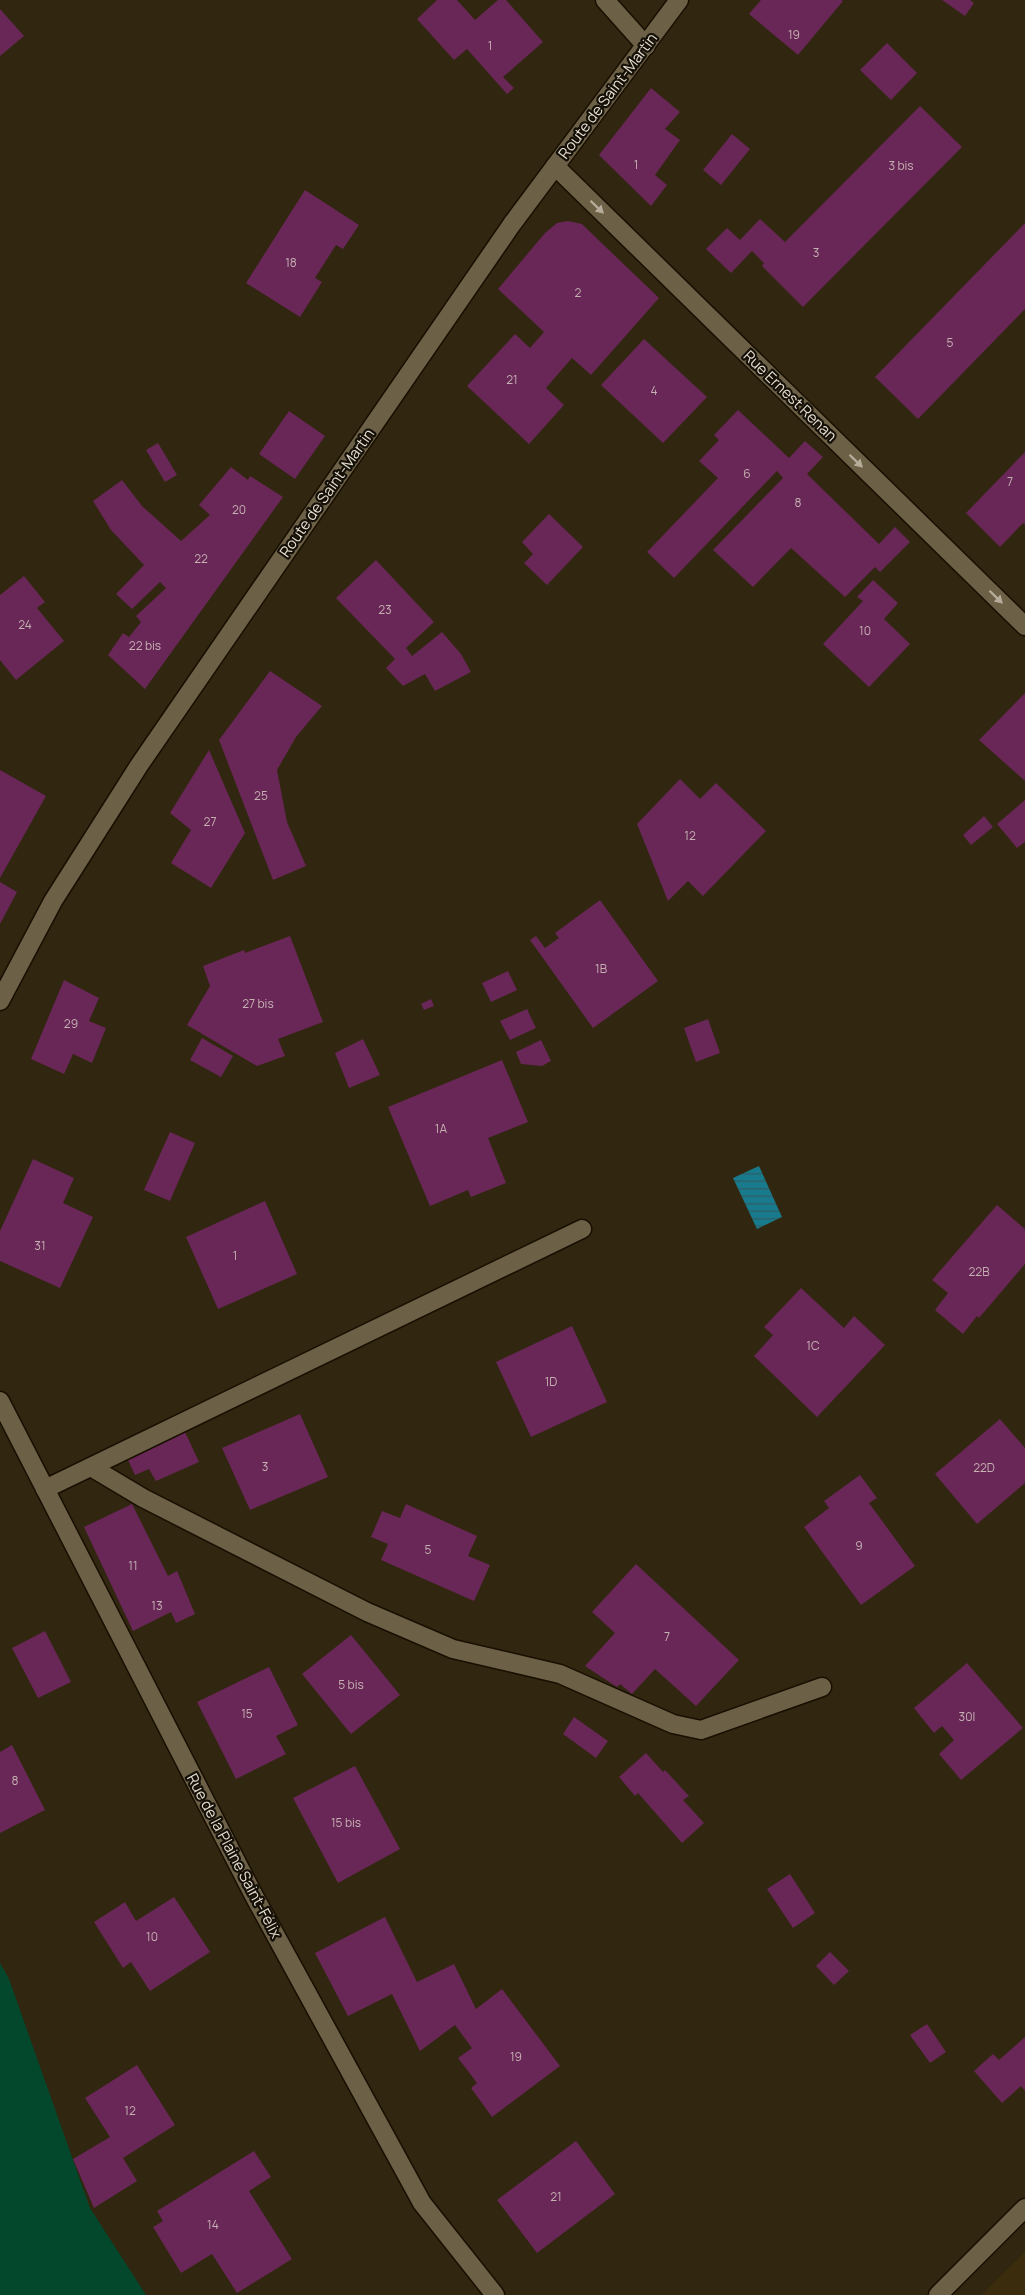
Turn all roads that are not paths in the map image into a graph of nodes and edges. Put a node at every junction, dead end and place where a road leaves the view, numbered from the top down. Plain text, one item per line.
1 (605, 0) edge
2 (679, 0) edge
3 (646, 46) junction
4 (555, 166) junction
5 (1025, 626) edge
6 (0, 1001) edge
7 (582, 1229) dead end
8 (0, 1401) edge
9 (91, 1467) junction
10 (45, 1489) junction
11 (822, 1687) dead end
12 (1025, 2208) edge
13 (495, 2295) edge
14 (938, 2295) edge

1 - 3 street
2 - 3 street, Route de Saint-Martin
3 - 4 street, Route de Saint-Martin
4 -> 5 street, Rue Ernest Renan
4 - 6 street, Route de Saint-Martin
7 - 9 street
8 - 10 street, Rue de la Plaine Saint-Félix
9 - 10 street
9 - 11 street
10 - 13 street, Rue de la Plaine Saint-Félix
12 - 14 street

